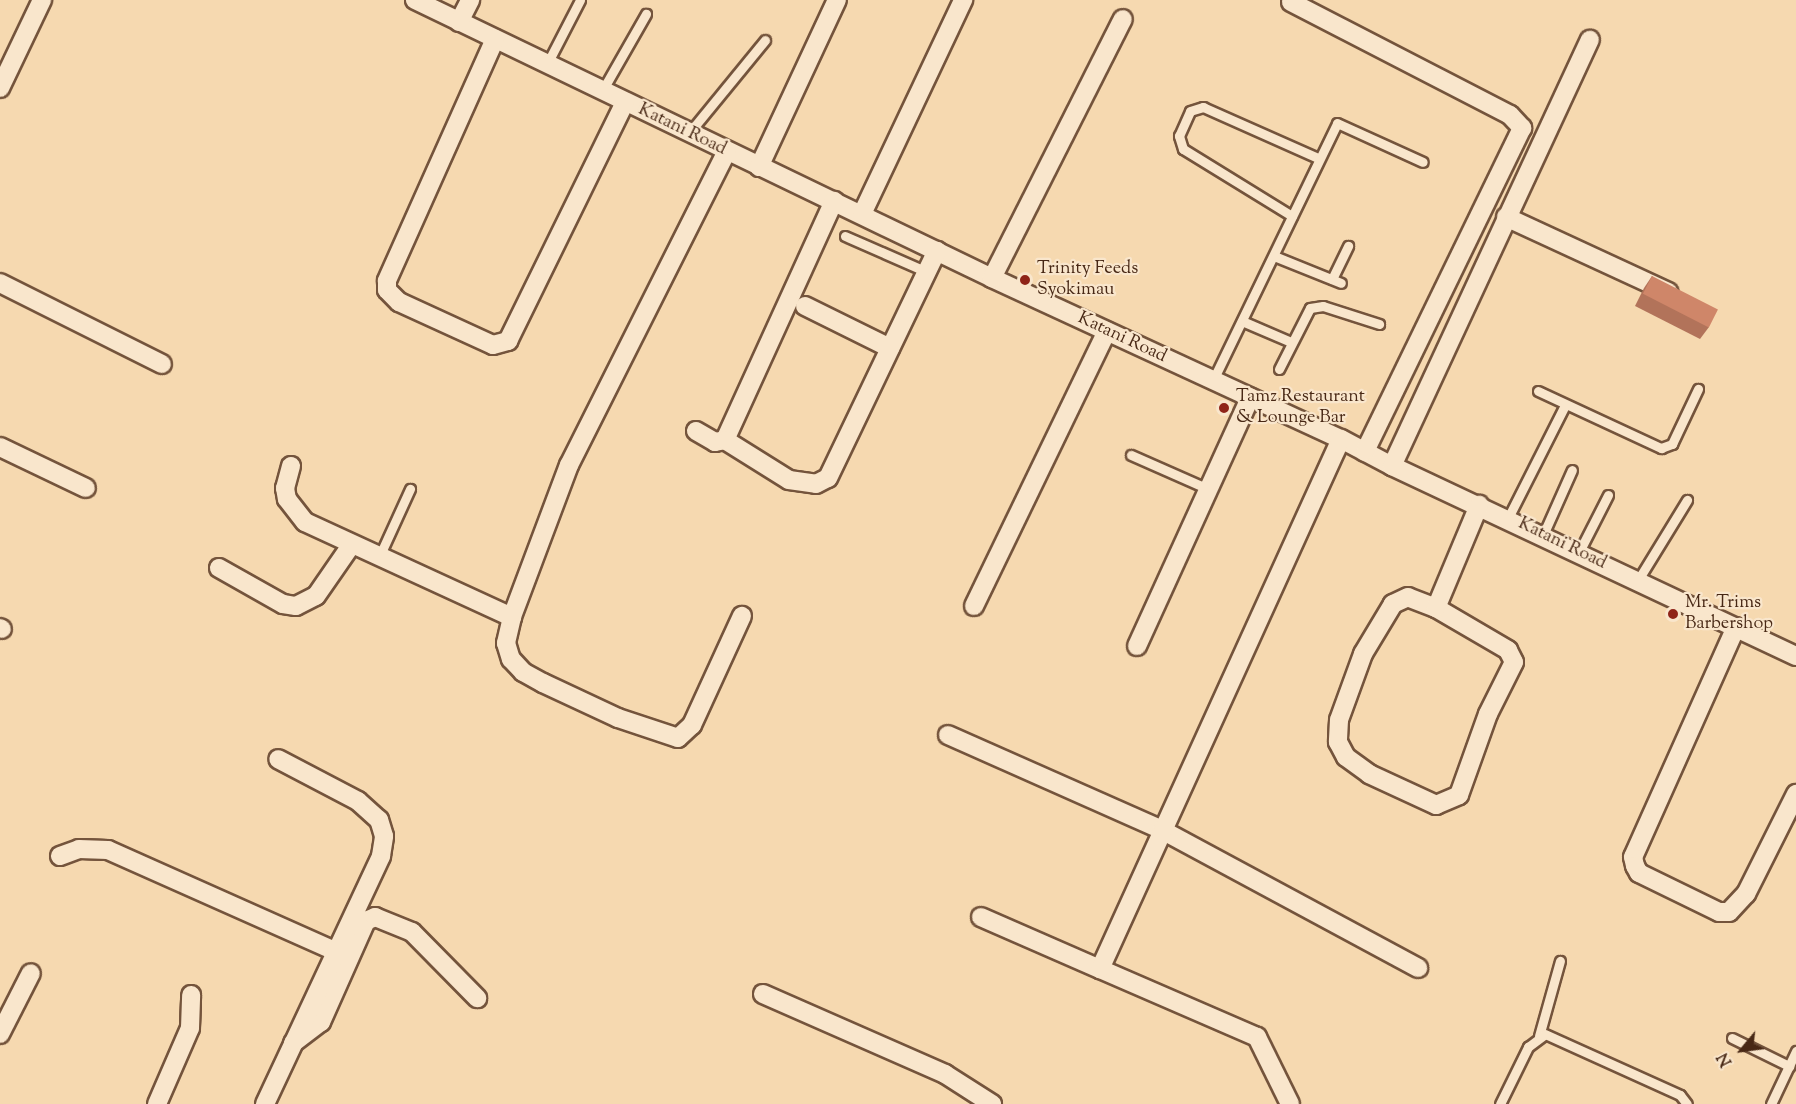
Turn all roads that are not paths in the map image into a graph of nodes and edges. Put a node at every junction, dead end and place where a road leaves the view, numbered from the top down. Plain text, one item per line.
1 (42, 0) edge
2 (416, 0) edge
3 (470, 0) edge
4 (580, 0) edge
5 (837, 0) edge
6 (963, 0) edge
7 (1291, 2) dead end
8 (646, 14) dead end
9 (1123, 19) dead end
10 (459, 21) junction
11 (495, 39) junction
12 (765, 40) dead end
13 (1590, 40) dead end
14 (547, 64) junction
15 (0, 88) edge
16 (602, 91) junction
17 (625, 102) junction
18 (689, 133) junction
19 (727, 151) junction
20 (1318, 158) junction
21 (1423, 162) dead end
22 (759, 167) junction
23 (834, 201) junction
24 (862, 214) junction
25 (1292, 216) junction
26 (1506, 217) junction
27 (845, 236) dead end
28 (1348, 246) dead end
29 (937, 251) junction
30 (1274, 256) junction
31 (927, 272) junction
32 (992, 278) junction
33 (0, 283) edge
34 (1686, 301) edge
35 (806, 306) dead end
36 (1242, 321) junction
37 (1379, 324) dead end
38 (1107, 331) junction
39 (1291, 342) junction
40 (890, 348) junction
41 (162, 364) dead end
42 (1279, 369) dead end
43 (1213, 380) junction
44 (1698, 389) dead end
45 (1538, 391) dead end
46 (1250, 398) junction
47 (1565, 405) junction
48 (696, 431) dead end
49 (1341, 439) junction
50 (725, 440) junction
51 (0, 447) edge
52 (1365, 452) junction
53 (1131, 455) dead end
54 (291, 466) dead end
55 (1392, 466) junction
56 (1572, 470) dead end
57 (86, 488) dead end
58 (410, 489) dead end
59 (1208, 489) junction
60 (1608, 495) dead end
61 (1687, 500) dead end
62 (1479, 505) junction
63 (1508, 518) junction
64 (1543, 535) junction
65 (352, 544) junction
66 (1579, 552) junction
67 (379, 557) junction
68 (219, 568) dead end
69 (1638, 580) junction
70 (975, 606) dead end
71 (1436, 608) junction
72 (742, 616) dead end
73 (512, 617) junction
74 (1736, 627) junction
75 (1137, 646) dead end
76 (1796, 656) edge
77 (948, 735) dead end
78 (278, 759) dead end
79 (1796, 794) edge
80 (1162, 830) junction
81 (60, 856) dead end
82 (981, 917) dead end
83 (335, 951) junction
84 (1560, 961) dead end
85 (1418, 968) dead end
86 (1100, 969) junction
87 (31, 972) dead end
88 (763, 994) dead end
89 (191, 995) dead end
90 (477, 998) dead end
91 (0, 1034) edge
92 (1539, 1036) junction
93 (1732, 1038) dead end
94 (292, 1044) junction
95 (1796, 1051) edge
96 (1789, 1066) junction
97 (157, 1104) edge
98 (265, 1104) edge
99 (992, 1104) edge
100 (1290, 1104) edge
101 (1500, 1104) edge
102 (1687, 1104) edge
103 (1771, 1104) edge

1 - 15 street
2 - 10 street, Katani Road
3 - 10 street
4 - 14 lane
5 - 22 street
6 - 24 street
7 - 52 street
8 - 16 lane
9 - 32 street
10 - 11 street, Katani Road
11 - 14 street, Katani Road
11 - 17 street
12 - 18 lane
13 - 26 street
14 - 16 street, Katani Road
16 - 17 street, Katani Road
17 - 18 street, Katani Road
18 - 19 street, Katani Road
19 - 22 street, Katani Road
19 - 73 street
20 - 21 lane
20 - 25 lane
20 - 25 lane
22 - 23 street, Katani Road
23 - 24 street, Katani Road
23 - 50 street
24 - 29 street, Katani Road
25 - 30 lane
26 - 34 street
26 - 55 street
27 - 31 lane
28 - 30 lane
29 - 31 street
29 - 32 street, Katani Road
30 - 36 lane
31 - 40 street
32 - 38 street, Katani Road
33 - 41 street
35 - 40 street
36 - 39 lane
36 - 43 lane
37 - 39 lane
38 - 43 street, Katani Road
38 - 70 street
39 - 42 lane
40 - 50 street
43 - 46 street, Katani Road
44 - 47 lane
45 - 47 lane
46 - 49 street, Katani Road
46 - 59 street
47 - 63 lane
48 - 50 street
49 - 52 street, Katani Road
49 - 80 street
51 - 57 street
52 - 55 street, Katani Road
53 - 59 lane
54 - 65 street
55 - 62 street, Katani Road
56 - 64 lane
58 - 67 lane
59 - 75 street
60 - 66 lane
61 - 69 lane
62 - 63 street, Katani Road
62 - 71 street
63 - 64 street, Katani Road
64 - 66 street, Katani Road
65 - 67 street
65 - 68 street
66 - 69 street, Katani Road
67 - 73 street
69 - 74 street, Katani Road
71 - 71 street
72 - 73 street
74 - 76 street, Katani Road
74 - 79 street
77 - 80 street
78 - 83 street
80 - 85 street
80 - 86 street
81 - 83 street
82 - 86 street
83 - 94 street
84 - 92 lane
86 - 100 street
87 - 91 street
88 - 99 street
89 - 97 street
90 - 94 street
92 - 101 lane
92 - 102 lane
93 - 96 lane
94 - 98 street
95 - 96 lane
96 - 103 lane

